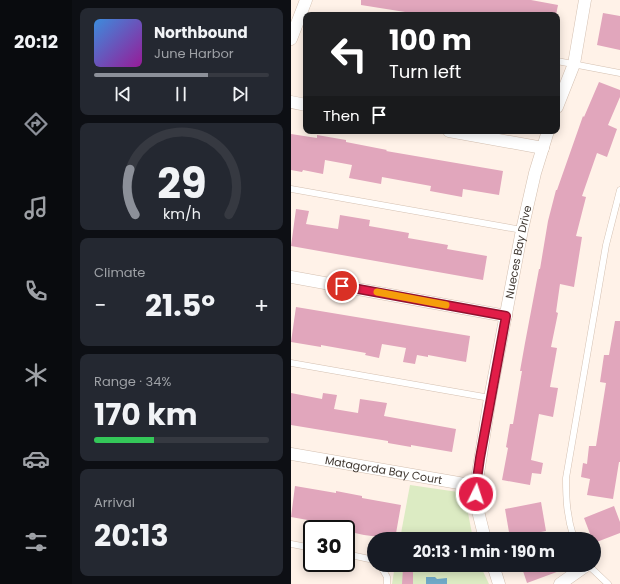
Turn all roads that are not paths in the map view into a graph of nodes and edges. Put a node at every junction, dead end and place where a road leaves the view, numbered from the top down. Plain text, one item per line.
1 (306, 0) edge
2 (585, 0) edge
3 (304, 12) edge
4 (303, 17) edge
5 (291, 37) edge
6 (560, 61) edge
7 (574, 64) junction
8 (620, 73) edge
9 (560, 99) edge
10 (291, 102) edge
11 (303, 104) edge
12 (466, 134) edge
13 (547, 134) edge
14 (543, 148) junction
15 (291, 190) edge
16 (620, 190) edge
17 (522, 230) junction
18 (291, 277) edge
19 (506, 316) junction
20 (291, 363) edge
21 (490, 398) junction
22 (291, 454) edge
23 (476, 486) junction
24 (483, 532) edge
25 (573, 532) edge
26 (291, 544) edge
27 (303, 546) edge
28 (355, 556) edge
29 (367, 558) edge
30 (384, 572) edge
31 (495, 572) edge
32 (577, 572) edge
33 (595, 572) edge
34 (387, 584) edge
35 (499, 584) edge
36 (560, 584) edge
37 (608, 584) edge

1 - 3 street
2 - 7 street
4 - 5 street
6 - 7 lane
7 - 8 lane
7 - 9 street
10 - 11 street
12 - 14 street
13 - 14 street, Nueces Bay Drive
14 - 17 street, Nueces Bay Drive
15 - 17 lane
16 - 25 lane
17 - 19 street, Nueces Bay Drive
18 - 19 street
19 - 21 street, Nueces Bay Drive
20 - 21 lane
21 - 23 street, Nueces Bay Drive
22 - 23 street, Matagorda Bay Court
23 - 24 street, Nueces Bay Drive
26 - 27 lane
28 - 29 lane
30 - 34 lane
31 - 35 street
32 - 36 street
33 - 37 lane

